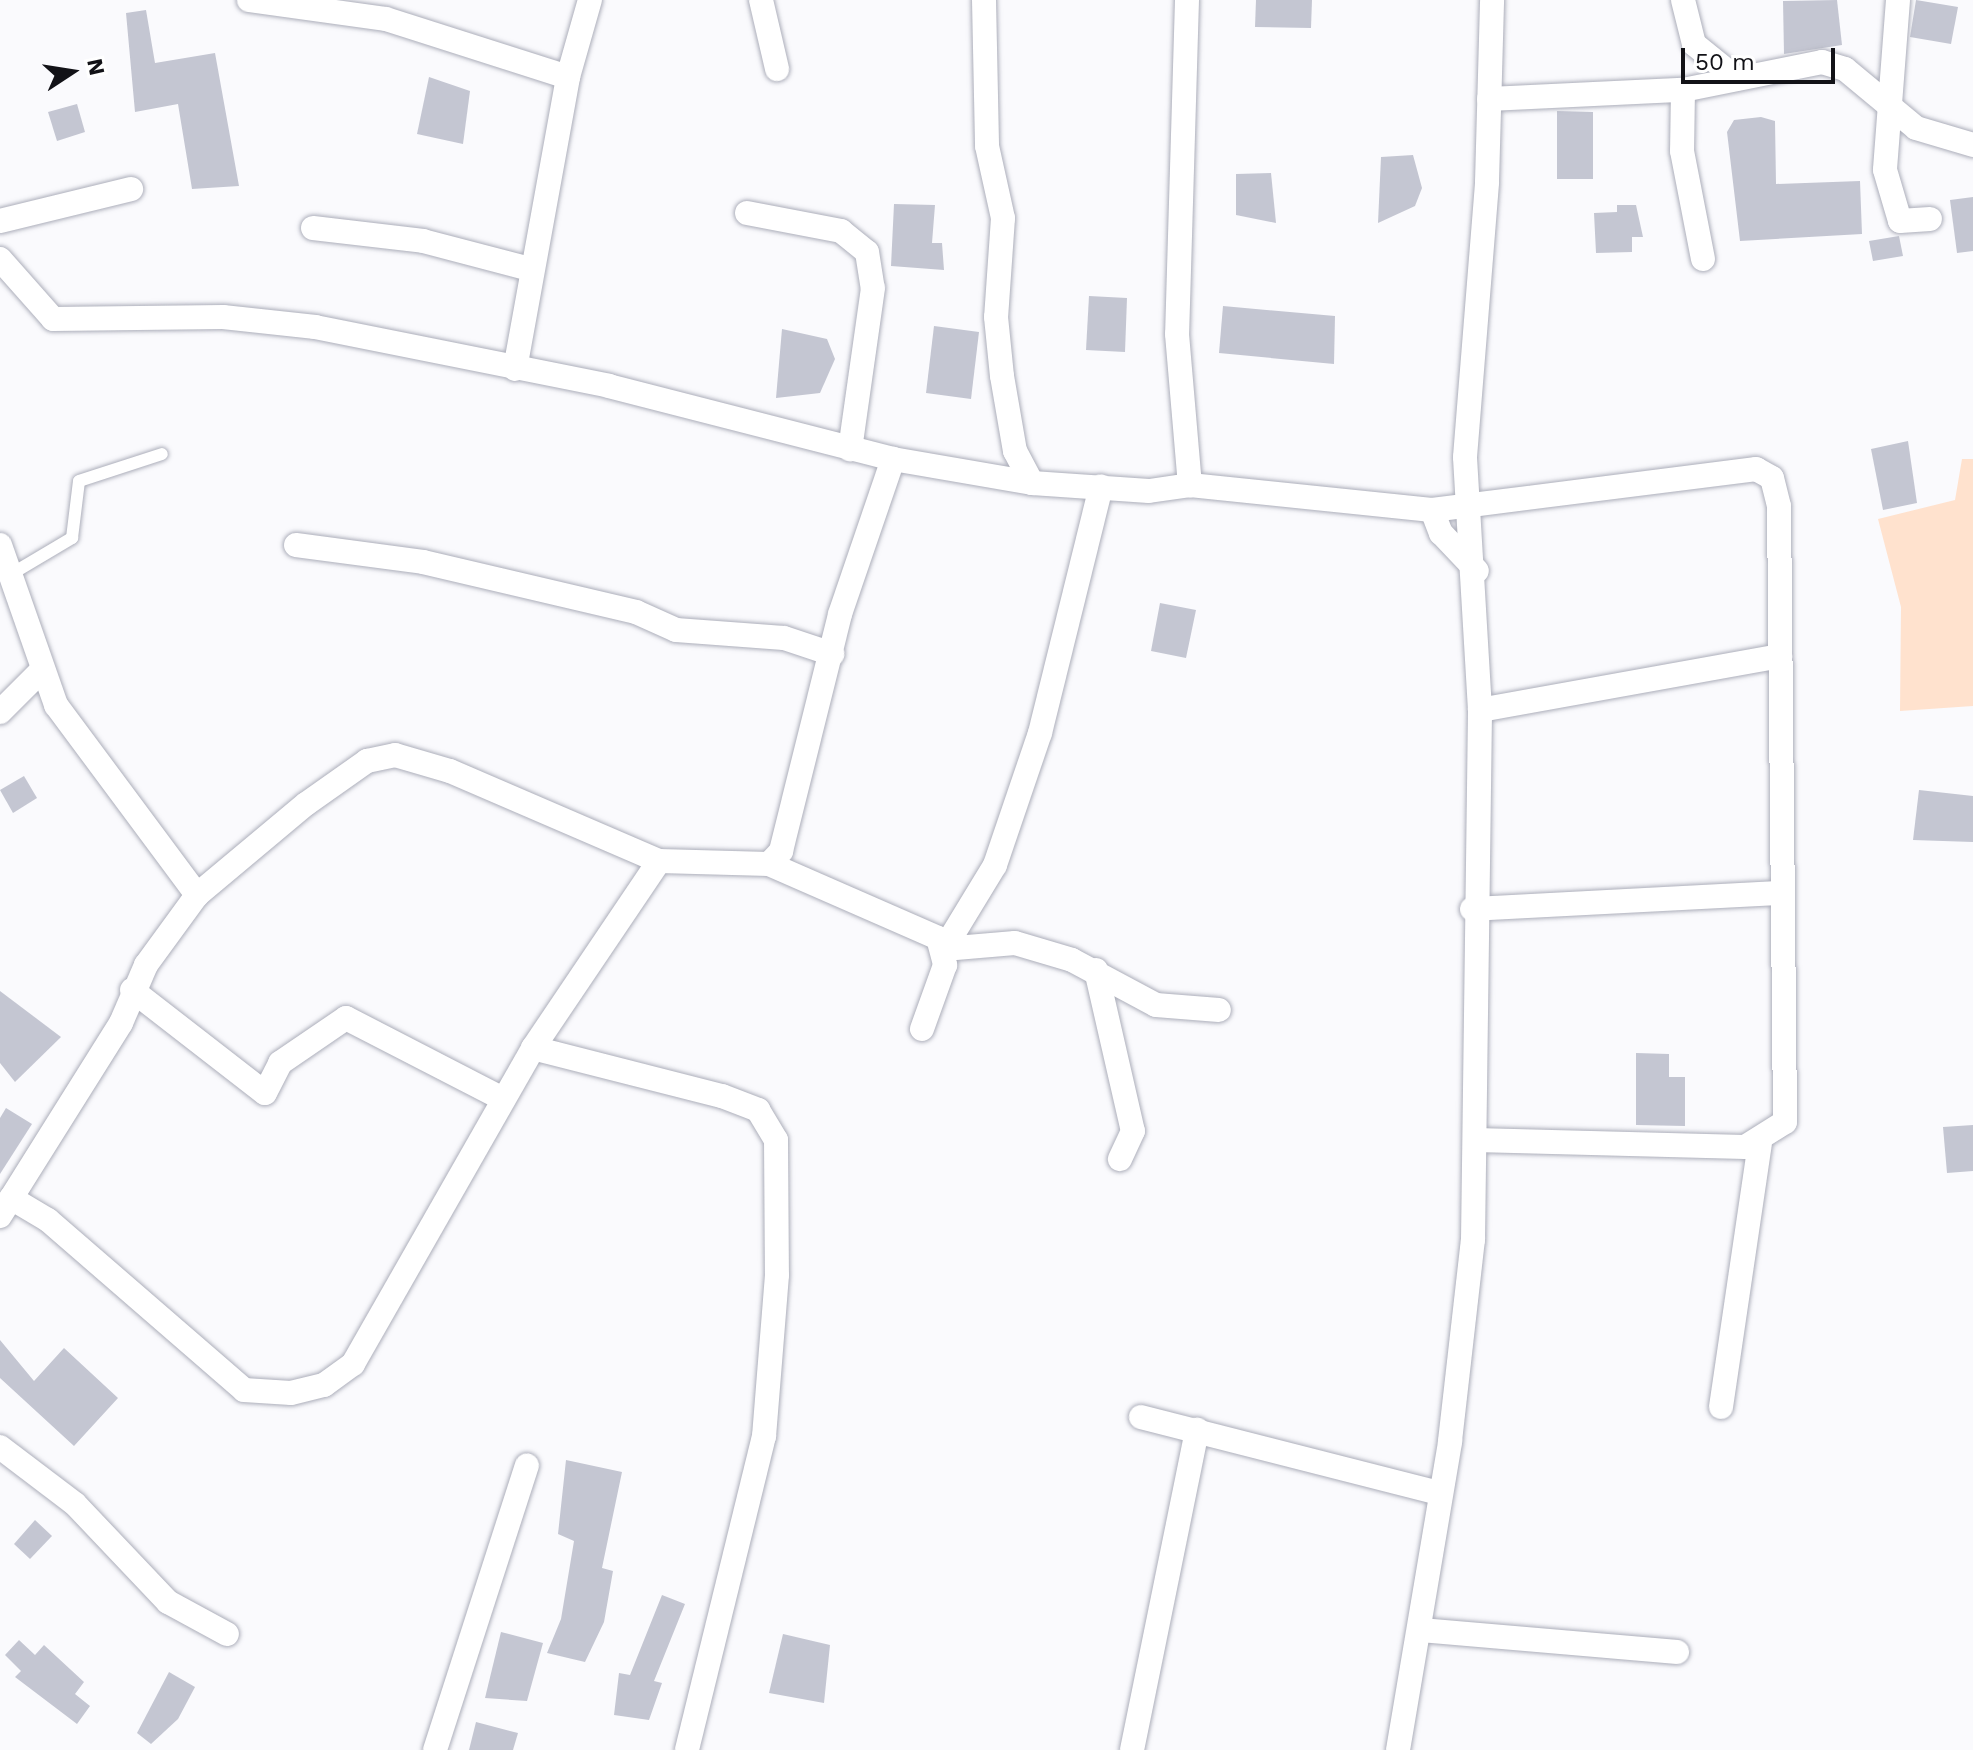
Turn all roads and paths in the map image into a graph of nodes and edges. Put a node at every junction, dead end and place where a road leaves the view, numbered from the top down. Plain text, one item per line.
1 (249, 0) edge
2 (590, 0) edge
3 (761, 0) edge
4 (984, 0) edge
5 (1187, 0) edge
6 (1492, 0) edge
7 (1683, 0) edge
8 (1898, 0) edge
9 (777, 69) dead end
10 (568, 77) junction
11 (1737, 79) junction
12 (1683, 90) junction
13 (1489, 99) junction
14 (1891, 107) junction
15 (1973, 145) edge
16 (131, 189) dead end
17 (747, 213) dead end
18 (1930, 219) dead end
19 (0, 221) edge
20 (313, 228) dead end
21 (0, 259) edge
22 (1703, 259) dead end
23 (530, 269) junction
24 (515, 369) junction
25 (850, 449) junction
26 (162, 454) dead end
27 (893, 459) junction
28 (1032, 483) junction
29 (1190, 485) junction
30 (1101, 486) junction
31 (1469, 504) junction
32 (1432, 510) junction
33 (0, 545) edge
34 (296, 545) dead end
35 (1477, 571) junction
36 (13, 573) junction
37 (832, 654) junction
38 (1780, 656) junction
39 (41, 671) junction
40 (1480, 710) junction
41 (0, 712) edge
42 (659, 861) junction
43 (769, 864) junction
44 (1781, 893) junction
45 (197, 895) junction
46 (1472, 909) junction
47 (944, 949) junction
48 (1096, 970) junction
49 (132, 990) junction
50 (1219, 1010) dead end
51 (922, 1029) dead end
52 (533, 1048) junction
53 (503, 1099) junction
54 (1475, 1140) junction
55 (1760, 1144) junction
56 (1120, 1159) dead end
57 (5, 1207) edge
58 (1721, 1407) dead end
59 (1141, 1417) dead end
60 (1197, 1430) junction
61 (0, 1447) edge
62 (527, 1466) dead end
63 (1440, 1493) junction
64 (1421, 1630) junction
65 (227, 1634) dead end
66 (1677, 1652) dead end
67 (435, 1750) edge
68 (687, 1750) edge
69 (1132, 1750) edge
70 (1398, 1750) edge

1 - 10 street
2 - 10 street
3 - 9 street
4 - 28 street
5 - 29 street
6 - 13 street
7 - 11 street
8 - 14 street
10 - 23 street
11 - 12 street
11 - 14 street
12 - 13 street
12 - 22 street
13 - 31 street
14 - 15 street
14 - 18 street
16 - 19 street
17 - 25 street
20 - 23 street
21 - 24 street
23 - 24 street
24 - 25 street
25 - 27 street
26 - 36 lane
27 - 28 street
27 - 37 street
28 - 30 street
29 - 30 street
29 - 32 street
30 - 47 street
31 - 32 street
31 - 35 street
31 - 38 street
32 - 35 street
33 - 36 street
34 - 37 street
35 - 40 street
36 - 39 street
37 - 43 street
38 - 40 street
38 - 44 street
39 - 41 street
39 - 45 street
40 - 46 street
42 - 43 street
42 - 45 street
42 - 52 street
43 - 47 street
44 - 46 street
44 - 55 street
45 - 49 street
46 - 54 street
47 - 48 street
47 - 51 street
48 - 50 street
48 - 56 street
49 - 53 street
49 - 57 street
52 - 53 street
52 - 68 street
53 - 57 street
54 - 55 street
54 - 63 street
55 - 58 street
59 - 60 street
60 - 63 street
60 - 69 street
61 - 65 street
62 - 67 street
63 - 64 street
64 - 66 street
64 - 70 street

